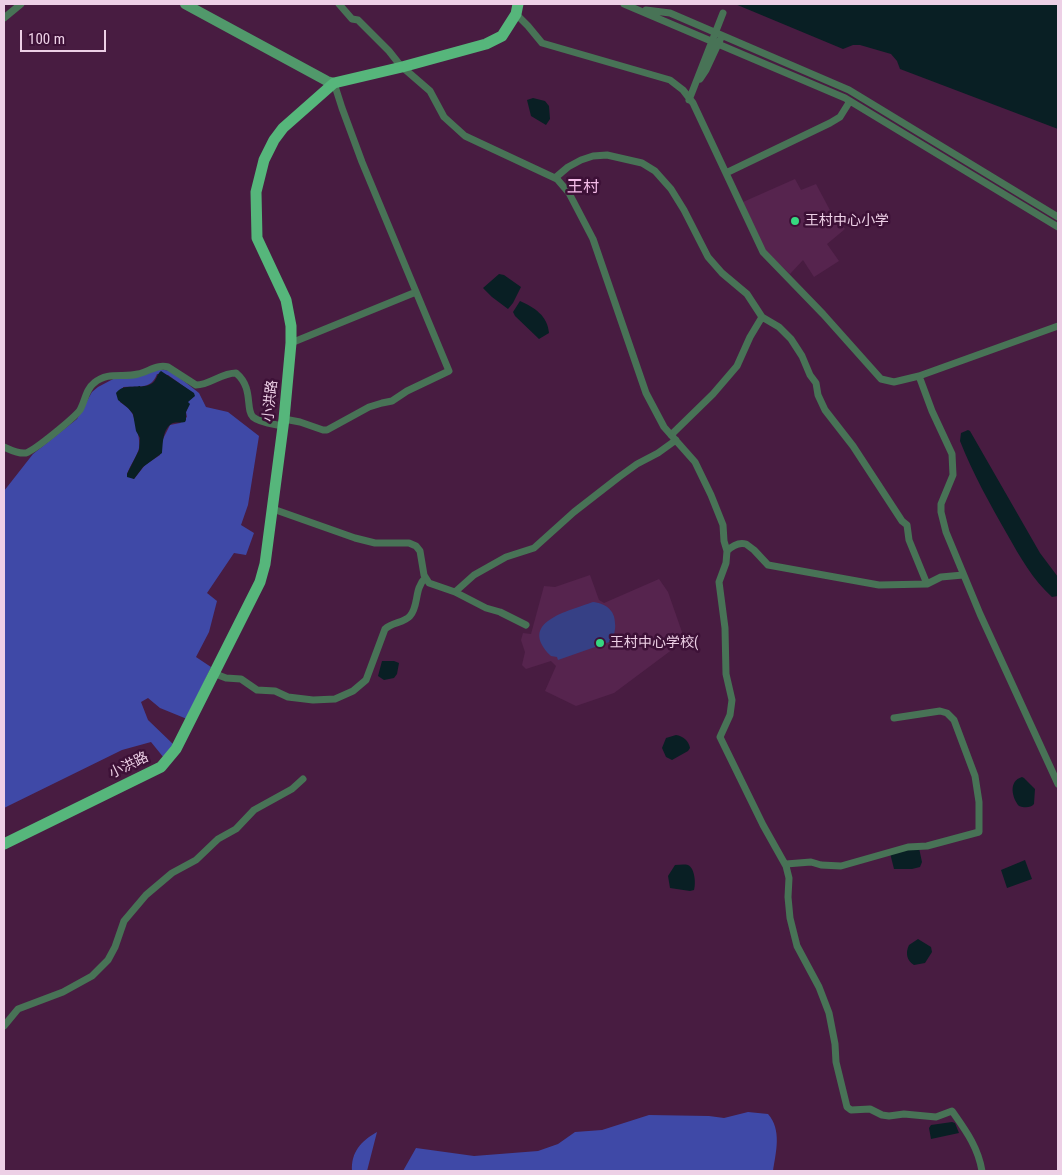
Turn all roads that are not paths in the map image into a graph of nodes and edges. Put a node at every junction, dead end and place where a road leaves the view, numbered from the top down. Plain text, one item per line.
1 (21, 4) edge
2 (185, 4) edge
3 (339, 4) edge
4 (624, 4) edge
5 (517, 9) edge
6 (636, 9) junction
7 (723, 13) dead end
8 (4, 18) edge
9 (722, 35) junction
10 (718, 43) junction
11 (402, 67) junction
12 (334, 83) junction
13 (688, 98) junction
14 (850, 101) junction
15 (726, 173) junction
16 (556, 178) junction
17 (1058, 217) edge
18 (1058, 227) edge
19 (416, 292) junction
20 (762, 317) junction
21 (1058, 326) edge
22 (291, 343) junction
23 (919, 376) junction
24 (284, 423) junction
25 (673, 438) junction
26 (4, 447) edge
27 (273, 509) junction
28 (727, 551) junction
29 (963, 574) junction
30 (425, 578) junction
31 (927, 584) junction
32 (455, 592) junction
33 (526, 625) dead end
34 (213, 673) junction
35 (894, 718) dead end
36 (303, 779) dead end
37 (1058, 784) edge
38 (4, 844) edge
39 (786, 864) junction
40 (4, 1026) edge
41 (982, 1171) edge

1 - 8 street
2 - 12 main road
3 - 11 street
4 - 6 street
5 - 11 main road, 小洪路
5 - 13 street
6 - 9 street
6 - 10 street
7 - 13 street
9 - 10 street
9 - 17 street
10 - 13 street
10 - 14 street
11 - 12 main road, 小洪路
11 - 16 street
12 - 19 street
12 - 22 main road, 小洪路
13 - 15 street
14 - 15 street
14 - 18 street
15 - 23 street
16 - 20 street
16 - 25 street
19 - 22 street
19 - 24 street
20 - 25 street
20 - 31 street
21 - 23 street
22 - 24 main road, 小洪路
23 - 29 street
24 - 26 street
24 - 27 main road, 小洪路
25 - 28 street
25 - 32 street
27 - 30 street
27 - 34 main road, 小洪路
28 - 31 street
28 - 39 street
29 - 31 street
29 - 37 street
30 - 32 street
30 - 34 street
32 - 33 street
34 - 38 main road, 小洪路
35 - 39 street
36 - 40 street
39 - 41 street

